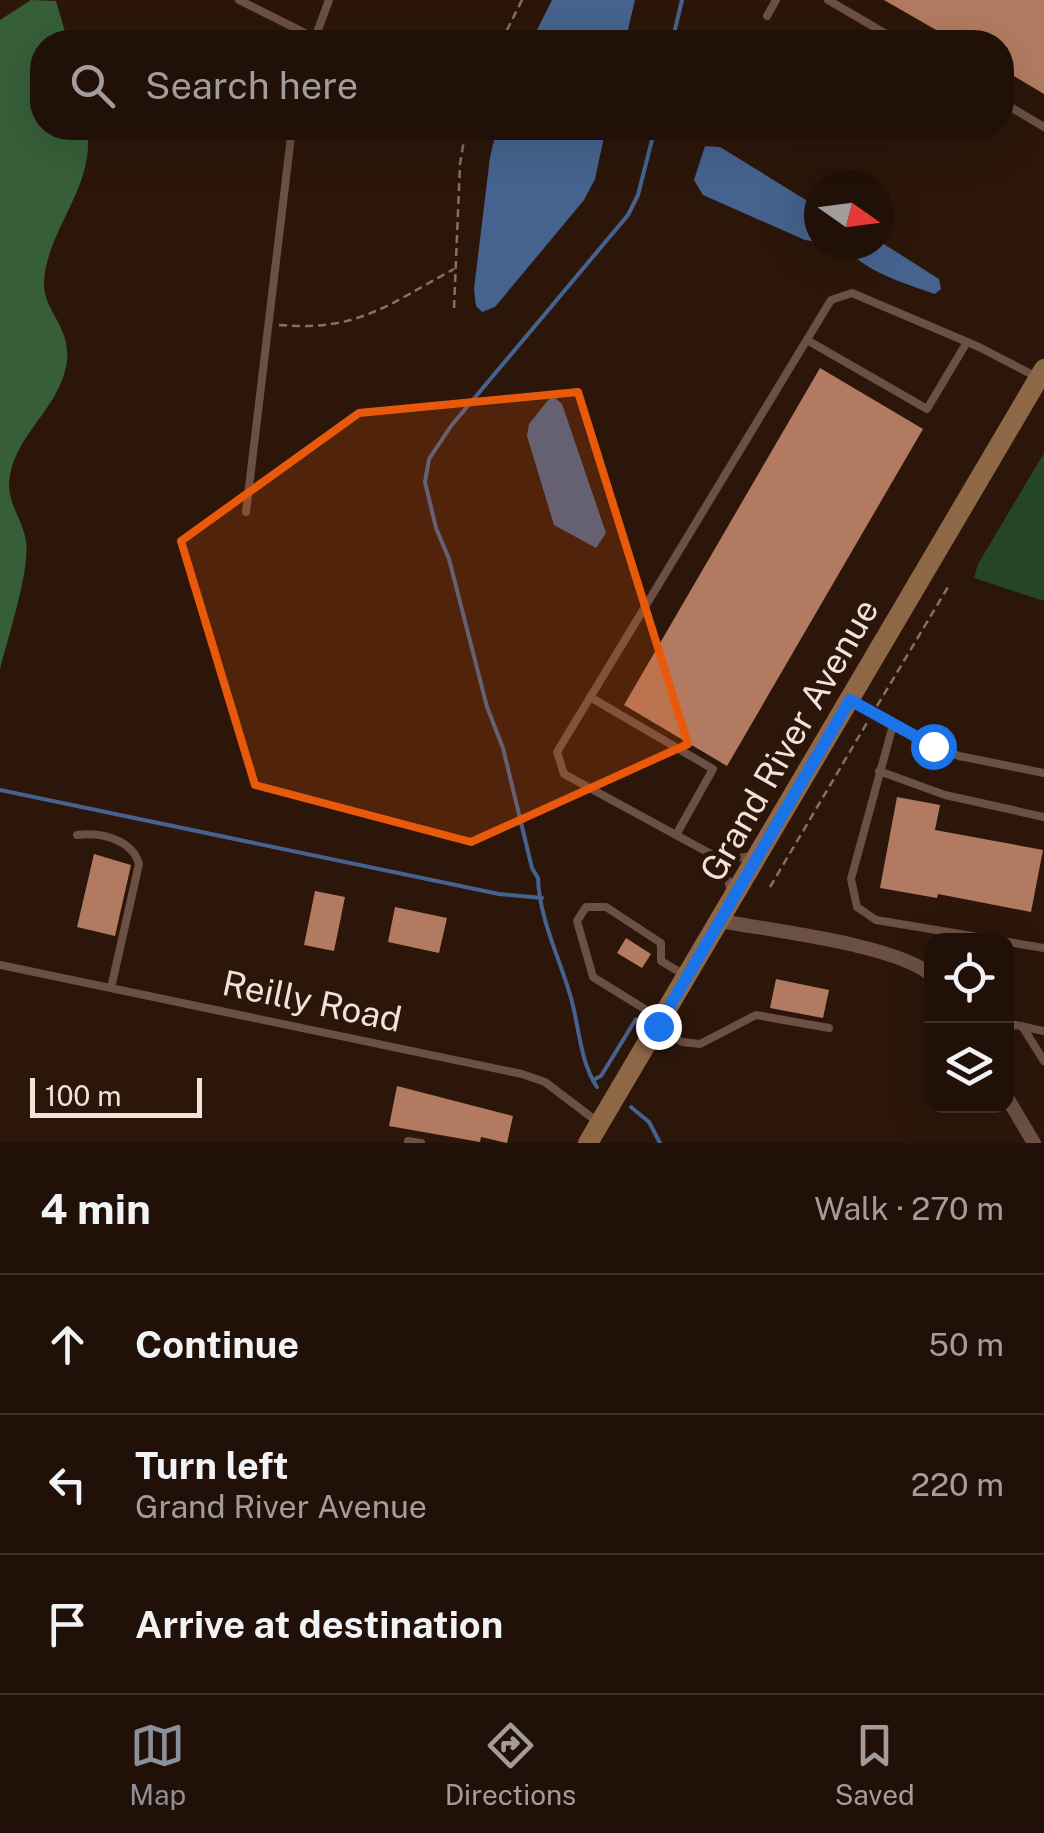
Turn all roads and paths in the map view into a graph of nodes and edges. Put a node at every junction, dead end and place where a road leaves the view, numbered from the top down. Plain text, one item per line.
1 (239, 0) edge
2 (329, 0) edge
3 (522, 0) edge
4 (776, 0) edge
5 (828, 0) edge
6 (768, 16) dead end
7 (295, 30) edge
8 (318, 30) edge
9 (507, 30) edge
10 (879, 30) edge
11 (1014, 109) edge
12 (1044, 127) edge
13 (291, 140) edge
14 (464, 140) edge
15 (454, 270) junction
16 (454, 308) dead end
17 (269, 324) junction
18 (807, 340) junction
19 (966, 342) junction
20 (1041, 374) edge
21 (246, 512) dead end
22 (948, 586) dead end
23 (590, 698) junction
24 (850, 700) junction
25 (873, 713) junction
26 (893, 725) junction
27 (879, 771) junction
28 (1044, 774) edge
29 (1044, 817) edge
30 (676, 835) junction
31 (77, 836) dead end
32 (759, 854) junction
33 (722, 860) junction
34 (770, 887) dead end
35 (734, 898) junction
36 (720, 920) junction
37 (1044, 948) edge
38 (0, 965) edge
39 (924, 969) edge
40 (687, 976) junction
41 (111, 988) junction
42 (660, 1022) junction
43 (1014, 1026) edge
44 (1022, 1026) junction
45 (829, 1028) dead end
46 (1044, 1030) edge
47 (1044, 1061) edge
48 (1014, 1109) edge
49 (600, 1123) junction
50 (408, 1141) edge
51 (422, 1143) edge
52 (588, 1143) edge
53 (1034, 1143) edge

1 - 7 lane
2 - 8 lane
3 - 9 path
4 - 6 lane
5 - 10 lane
11 - 12 lane
13 - 17 lane
14 - 15 path
15 - 16 path
15 - 17 path
17 - 21 lane
18 - 19 lane
18 - 19 lane
18 - 23 lane
19 - 20 lane
20 - 24 main road, Grand River Avenue
22 - 25 path
23 - 30 lane
23 - 30 lane
24 - 25 lane
24 - 32 main road, Grand River Avenue
25 - 26 lane
25 - 34 path
26 - 27 lane
26 - 28 lane
27 - 29 lane
27 - 37 lane
30 - 33 lane
31 - 41 lane
32 - 33 lane
32 - 35 main road, Grand River Avenue
33 - 35 lane
35 - 36 main road, Grand River Avenue
36 - 39 street
36 - 40 main road, Grand River Avenue
38 - 41 lane, Reilly Road
40 - 42 main road, Grand River Avenue
40 - 42 lane
41 - 49 lane, Reilly Road
42 - 45 lane
42 - 49 main road, Grand River Avenue
43 - 44 lane
44 - 46 lane
44 - 47 lane
48 - 53 street
49 - 52 main road, Grand River Avenue
50 - 51 lane

